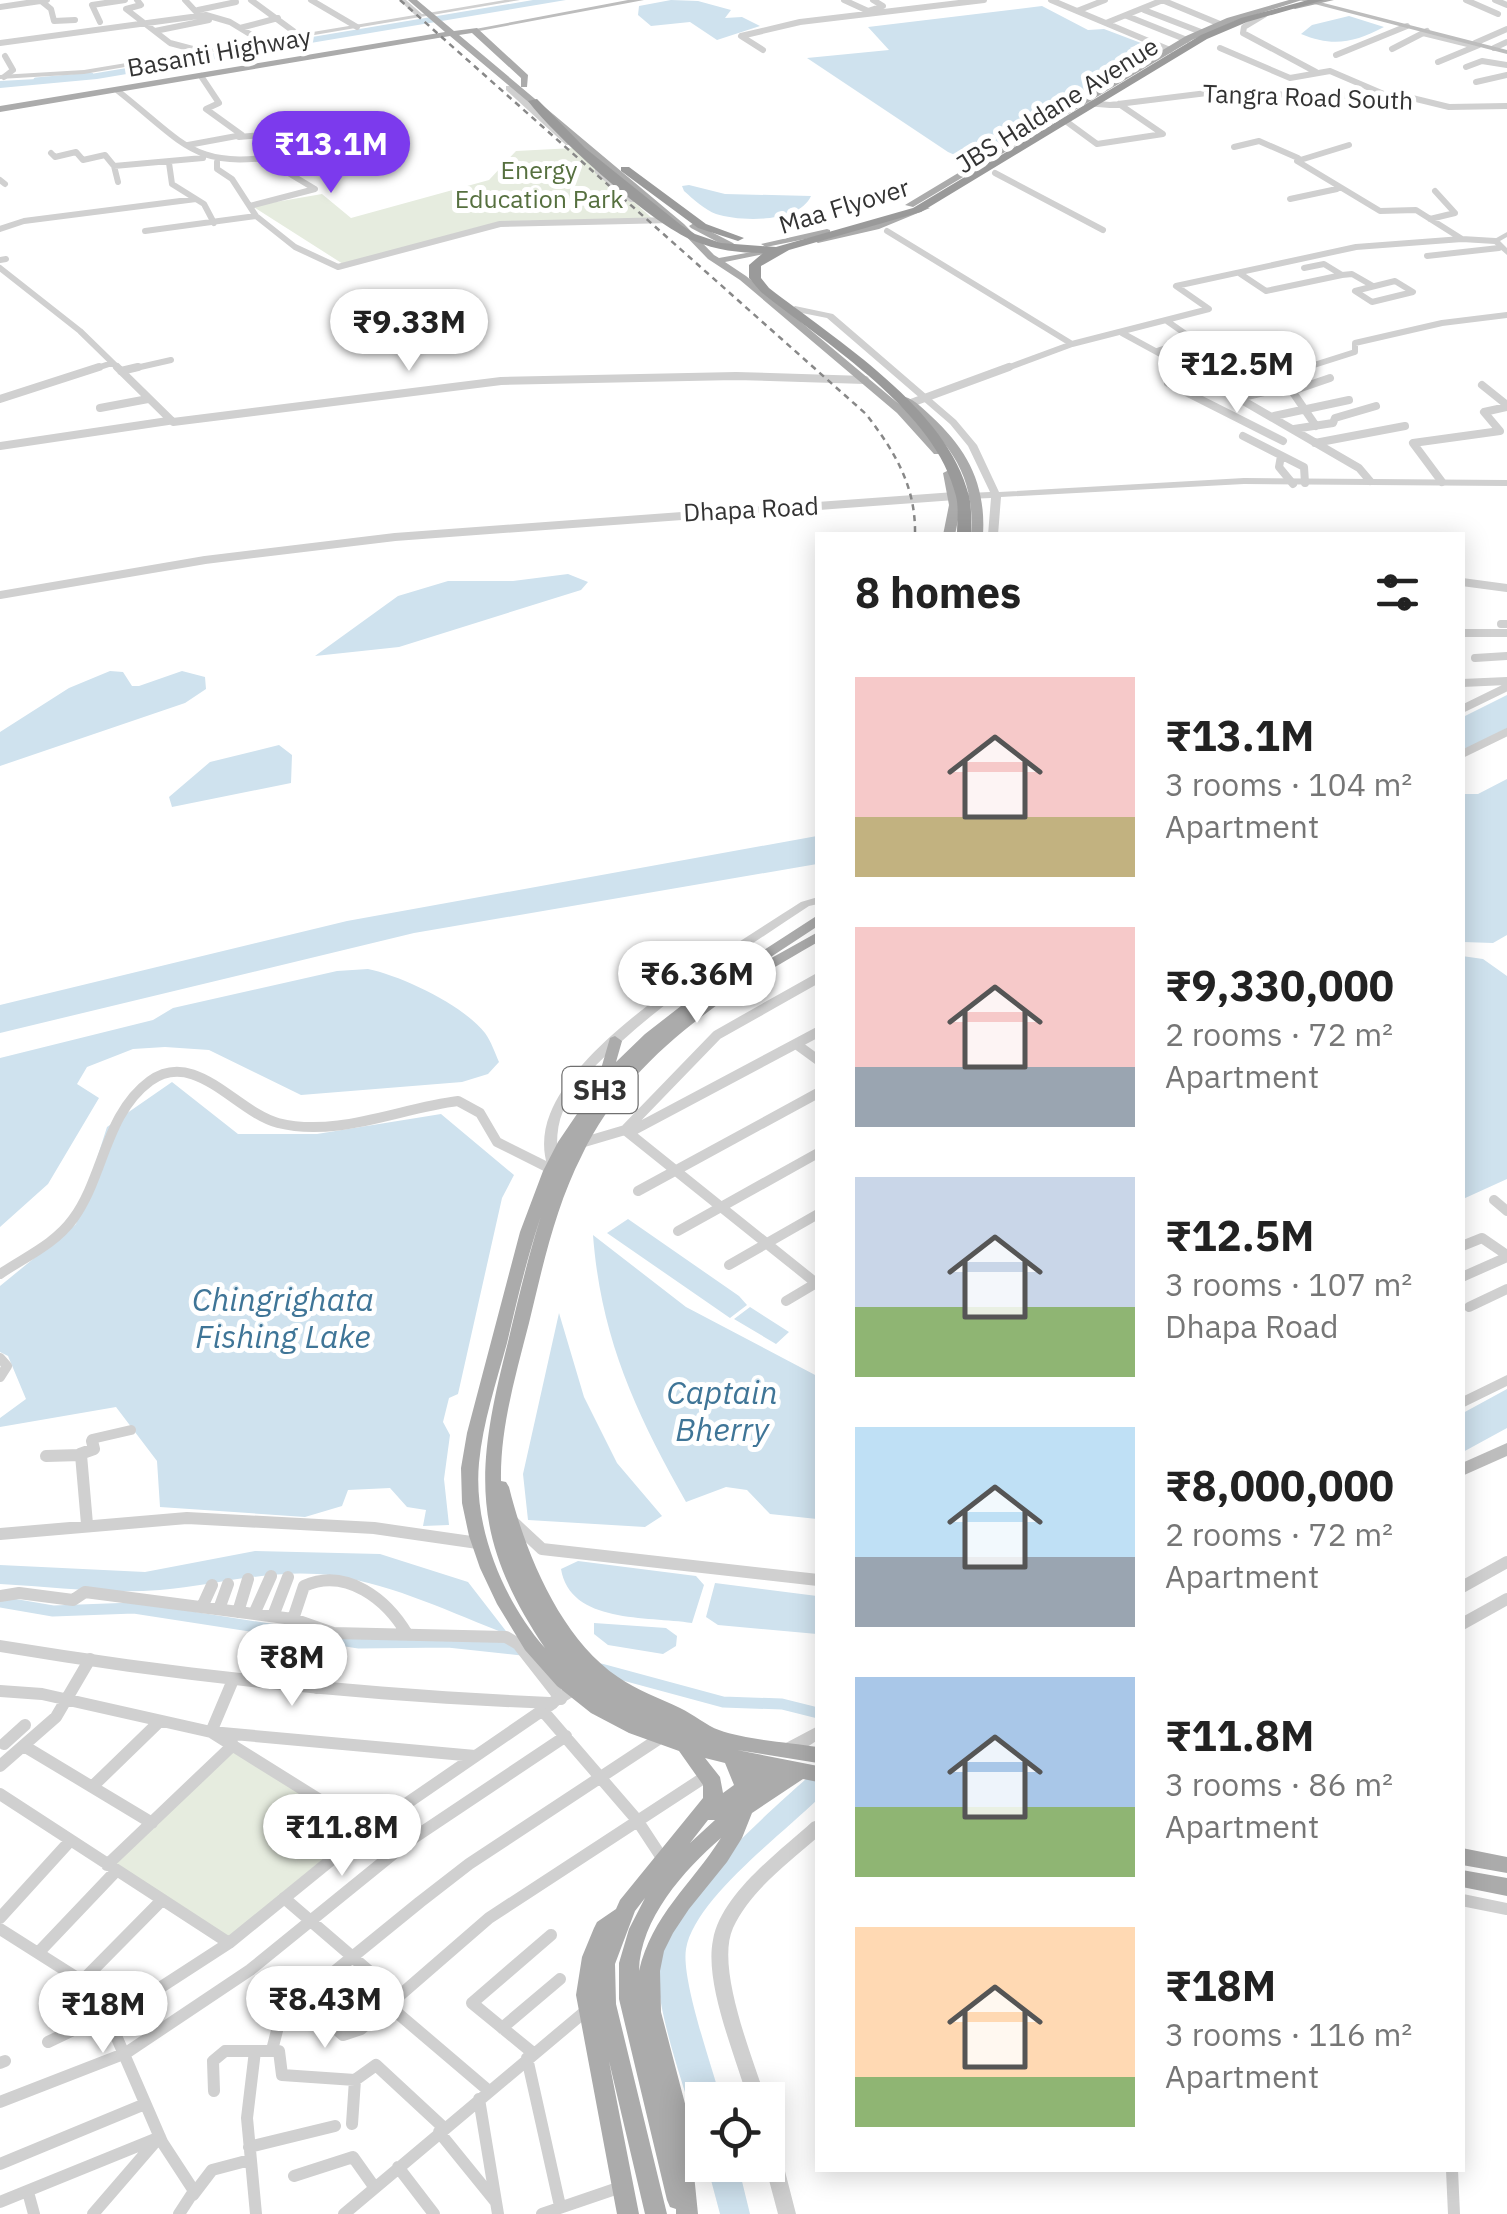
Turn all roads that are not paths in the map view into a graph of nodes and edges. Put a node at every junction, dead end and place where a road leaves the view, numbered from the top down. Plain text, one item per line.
1 (125, 0) edge
2 (136, 0) edge
3 (185, 0) edge
4 (251, 0) edge
5 (312, 0) edge
6 (402, 0) edge
7 (412, 0) edge
8 (422, 0) edge
9 (441, 0) edge
10 (517, 0) edge
11 (637, 0) edge
12 (844, 0) edge
13 (873, 0) edge
14 (984, 0) edge
15 (1051, 0) edge
16 (1105, 0) edge
17 (1162, 0) edge
18 (1466, 0) edge
19 (1495, 0) edge
20 (44, 1) edge
21 (1315, 1) edge
22 (236, 2) edge
23 (961, 2) edge
24 (1475, 4) junction
25 (1, 6) edge
26 (1507, 8) edge
27 (1459, 9) dead end
28 (71, 10) dead end
29 (454, 10) junction
30 (1144, 10) junction
31 (1077, 11) junction
32 (196, 13) junction
33 (1498, 14) junction
34 (1265, 15) junction
35 (420, 16) junction
36 (1126, 16) junction
37 (219, 18) junction
38 (278, 18) junction
39 (75, 20) junction
40 (100, 22) dead end
41 (1106, 23) junction
42 (147, 24) junction
43 (1220, 24) junction
44 (1407, 26) junction
45 (1507, 26) edge
46 (356, 27) junction
47 (240, 28) junction
48 (81, 30) junction
49 (474, 30) junction
50 (156, 31) junction
51 (1202, 32) junction
52 (1426, 32) junction
53 (445, 35) junction
54 (300, 36) junction
55 (1186, 40) junction
56 (264, 42) junction
57 (1507, 42) edge
58 (0, 44) edge
59 (1477, 45) junction
60 (1220, 48) dead end
61 (1494, 48) junction
62 (1392, 49) dead end
63 (762, 50) dead end
64 (1170, 50) junction
65 (204, 52) junction
66 (1507, 52) edge
67 (1336, 55) dead end
68 (5, 56) dead end
69 (1438, 62) dead end
70 (1507, 65) edge
71 (1466, 67) dead end
72 (1316, 72) junction
73 (504, 73) junction
74 (3, 75) edge
75 (1507, 75) edge
76 (201, 76) junction
77 (1476, 82) dead end
78 (508, 88) junction
79 (118, 91) junction
80 (527, 93) junction
81 (1390, 96) junction
82 (1090, 104) junction
83 (1114, 104) junction
84 (1507, 106) edge
85 (0, 109) edge
86 (1067, 122) junction
87 (338, 128) dead end
88 (297, 133) junction
89 (239, 137) junction
90 (1029, 142) junction
91 (188, 145) junction
92 (1349, 145) dead end
93 (1234, 147) dead end
94 (50, 153) dead end
95 (288, 155) dead end
96 (204, 158) junction
97 (1298, 158) junction
98 (265, 160) junction
99 (217, 162) junction
100 (169, 163) junction
101 (114, 166) junction
102 (625, 169) junction
103 (356, 171) dead end
104 (995, 173) dead end
105 (293, 180) junction
106 (118, 182) dead end
107 (283, 182) dead end
108 (1337, 188) junction
109 (1435, 191) dead end
110 (196, 199) junction
111 (928, 199) junction
112 (1290, 199) dead end
113 (250, 206) junction
114 (256, 216) junction
115 (1430, 219) junction
116 (660, 220) junction
117 (674, 220) junction
118 (214, 223) junction
119 (0, 230) edge
120 (1103, 230) dead end
121 (145, 231) dead end
122 (1507, 234) edge
123 (1462, 240) junction
124 (734, 245) junction
125 (1500, 247) edge
126 (780, 248) junction
127 (710, 253) junction
128 (792, 256) dead end
129 (1426, 256) dead end
130 (744, 257) junction
131 (1310, 263) junction
132 (0, 268) edge
133 (1342, 275) junction
134 (1244, 276) junction
135 (1374, 286) junction
136 (795, 309) junction
137 (1507, 315) edge
138 (1167, 321) junction
139 (1122, 333) junction
140 (1194, 338) junction
141 (1264, 343) dead end
142 (1075, 344) junction
143 (1156, 351) junction
144 (1216, 352) junction
145 (1278, 354) dead end
146 (171, 360) dead end
147 (1178, 362) junction
148 (1231, 362) junction
149 (1290, 362) dead end
150 (112, 363) junction
151 (1314, 365) dead end
152 (1303, 369) dead end
153 (1242, 370) junction
154 (121, 371) junction
155 (1194, 371) junction
156 (1308, 378) dead end
157 (1330, 378) dead end
158 (1253, 379) junction
159 (865, 380) junction
160 (1168, 382) dead end
161 (1290, 386) dead end
162 (1482, 386) dead end
163 (1266, 389) junction
164 (926, 396) junction
165 (1242, 397) junction
166 (0, 399) edge
167 (148, 400) junction
168 (1349, 400) dead end
169 (910, 404) junction
170 (1376, 406) dead end
171 (1507, 406) edge
172 (100, 408) dead end
173 (1304, 410) junction
174 (1274, 416) junction
175 (168, 421) junction
176 (1316, 426) junction
177 (1405, 426) dead end
178 (1293, 429) junction
179 (1504, 431) edge
180 (1302, 435) junction
181 (1243, 436) dead end
182 (1283, 441) junction
183 (1314, 443) junction
184 (0, 446) edge
185 (1265, 447) junction
186 (1282, 456) junction
187 (1370, 481) junction
188 (1442, 482) junction
189 (1507, 483) edge
190 (1293, 484) junction
191 (1306, 484) junction
192 (955, 496) junction
193 (977, 498) junction
194 (996, 498) junction
195 (952, 532) edge
196 (953, 532) edge
197 (964, 532) edge
198 (977, 532) edge
199 (993, 532) edge
200 (1465, 582) edge
201 (1507, 588) edge
202 (0, 595) edge
203 (1465, 633) edge
204 (1507, 633) edge
205 (1507, 656) edge
206 (1475, 658) dead end
207 (1465, 684) edge
208 (1507, 684) edge
209 (1465, 688) edge
210 (1478, 700) junction
211 (1465, 707) edge
212 (1507, 732) edge
213 (1465, 753) edge
214 (815, 901) edge
215 (813, 928) edge
216 (815, 980) edge
217 (815, 1034) edge
218 (615, 1041) junction
219 (796, 1044) junction
220 (815, 1058) edge
221 (601, 1088) junction
222 (815, 1095) edge
223 (628, 1131) junction
224 (581, 1144) junction
225 (815, 1154) edge
226 (552, 1166) junction
227 (678, 1169) junction
228 (638, 1191) dead end
229 (1494, 1200) dead end
230 (722, 1207) junction
231 (1507, 1211) edge
232 (815, 1216) edge
233 (678, 1231) dead end
234 (1507, 1239) edge
235 (766, 1243) junction
236 (1465, 1244) edge
237 (1494, 1245) junction
238 (1507, 1256) edge
239 (729, 1266) dead end
240 (0, 1274) edge
241 (1465, 1276) edge
242 (815, 1280) edge
243 (815, 1283) edge
244 (1507, 1289) edge
245 (786, 1300) dead end
246 (1468, 1306) dead end
247 (0, 1358) edge
248 (0, 1377) edge
249 (1504, 1387) edge
250 (1465, 1402) edge
251 (131, 1430) dead end
252 (1507, 1448) edge
253 (80, 1454) junction
254 (46, 1456) dead end
255 (1465, 1469) edge
256 (87, 1524) junction
257 (506, 1530) junction
258 (0, 1534) edge
259 (479, 1546) junction
260 (1507, 1562) edge
261 (271, 1576) dead end
262 (288, 1576) dead end
263 (248, 1579) dead end
264 (815, 1580) edge
265 (228, 1584) dead end
266 (212, 1585) dead end
267 (1465, 1585) edge
268 (0, 1596) edge
269 (1507, 1599) edge
270 (202, 1607) junction
271 (218, 1609) junction
272 (238, 1612) junction
273 (254, 1614) junction
274 (273, 1616) junction
275 (293, 1619) junction
276 (1465, 1622) edge
277 (407, 1634) junction
278 (329, 1645) dead end
279 (0, 1646) edge
280 (90, 1659) junction
281 (546, 1672) junction
282 (233, 1680) junction
283 (317, 1688) junction
284 (0, 1691) edge
285 (66, 1701) junction
286 (557, 1701) junction
287 (159, 1722) junction
288 (25, 1725) dead end
289 (211, 1732) junction
290 (566, 1736) junction
291 (815, 1737) edge
292 (657, 1740) junction
293 (234, 1745) junction
294 (685, 1749) junction
295 (8, 1751) edge
296 (475, 1756) junction
297 (808, 1763) edge
298 (772, 1768) junction
299 (708, 1774) junction
300 (602, 1777) junction
301 (93, 1786) junction
302 (0, 1794) edge
303 (637, 1820) junction
304 (152, 1823) junction
305 (368, 1830) junction
306 (815, 1830) edge
307 (690, 1833) junction
308 (70, 1842) junction
309 (1465, 1857) edge
310 (662, 1858) junction
311 (1507, 1865) edge
312 (111, 1868) junction
313 (1465, 1879) edge
314 (1507, 1886) edge
315 (284, 1898) junction
316 (162, 1900) junction
317 (1465, 1901) edge
318 (1507, 1909) edge
319 (0, 1918) edge
320 (311, 1920) junction
321 (0, 1930) edge
322 (551, 1934) dead end
323 (229, 1943) junction
324 (38, 1953) junction
325 (355, 1958) junction
326 (560, 1979) dead end
327 (82, 1980) junction
328 (627, 1988) junction
329 (393, 2000) junction
330 (597, 2004) junction
331 (107, 2015) junction
332 (279, 2024) junction
333 (502, 2028) junction
334 (48, 2042) dead end
335 (272, 2050) junction
336 (255, 2051) junction
337 (126, 2053) junction
338 (530, 2056) junction
339 (355, 2080) junction
340 (752, 2082) edge
341 (214, 2092) dead end
342 (484, 2095) junction
343 (0, 2102) edge
344 (145, 2104) junction
345 (352, 2124) dead end
346 (335, 2126) dead end
347 (442, 2130) junction
348 (160, 2136) junction
349 (250, 2154) junction
350 (0, 2164) edge
351 (398, 2167) junction
352 (1452, 2172) edge
353 (294, 2176) dead end
354 (779, 2182) edge
355 (621, 2187) junction
356 (375, 2188) junction
357 (28, 2192) junction
358 (192, 2196) junction
359 (0, 2202) edge
360 (560, 2206) junction
361 (363, 2208) edge
362 (497, 2209) edge
363 (34, 2214) edge
364 (93, 2214) edge
365 (178, 2214) edge
366 (256, 2214) edge
367 (344, 2214) edge
368 (434, 2214) edge
369 (542, 2214) edge
370 (628, 2214) edge
371 (656, 2214) edge
372 (684, 2214) edge
373 (787, 2214) edge
374 (1454, 2214) edge

1 - 40 street
2 - 42 street
3 - 32 street
4 - 38 street
5 - 46 street
6 - 35 street
7 - 73 main road
8 - 73 main road
9 - 29 street
10 - 29 street
11 - 49 main road
12 - 13 street
14 - 23 street
15 - 31 street
16 - 31 street
17 - 30 street
17 - 43 street
18 - 24 street
19 - 26 street
20 - 25 street
20 - 39 street
21 - 34 main road, JBS Haldane Avenue
21 - 43 main road, JBS Haldane Avenue
21 - 44 main road
21 - 90 highway, Maa Flyover
21 - 111 highway, Maa Flyover
22 - 32 street
23 - 63 street
24 - 27 street
24 - 33 street
26 - 33 street
28 - 39 street
29 - 35 street
30 - 36 street
30 - 51 street
31 - 41 street
32 - 37 street
32 - 42 street
33 - 45 street
34 - 72 street
34 - 82 main road, JBS Haldane Avenue
35 - 46 street
36 - 41 street
36 - 55 street
37 - 47 street
37 - 50 street
38 - 47 street
38 - 54 street
39 - 48 street
41 - 64 street
42 - 48 street
42 - 50 street
43 - 51 main road, JBS Haldane Avenue
44 - 52 main road
44 - 67 street
45 - 59 street
46 - 54 street
47 - 56 street
48 - 58 street
49 - 53 main road, Basanti Highway
49 - 80 main road
50 - 65 street
51 - 55 main road, JBS Haldane Avenue
52 - 59 main road
52 - 62 street
53 - 76 main road, Basanti Highway
53 - 78 main road
54 - 56 street
55 - 64 main road, JBS Haldane Avenue
56 - 65 street
57 - 61 street
59 - 61 main road
59 - 69 street
60 - 72 street
61 - 66 main road
64 - 82 main road, JBS Haldane Avenue
65 - 74 street
68 - 74 street
70 - 71 street
72 - 81 street
73 - 80 main road
75 - 77 street
76 - 79 main road, Basanti Highway
76 - 89 street
78 - 80 main road
78 - 116 street
79 - 85 main road, Basanti Highway
79 - 91 street
80 - 90 highway
80 - 102 main road
80 - 117 main road
81 - 83 street, Tangra Road South
81 - 84 street, Tangra Road South
82 - 83 street, Tangra Road South
82 - 86 main road, JBS Haldane Avenue
82 - 124 main road, JBS Haldane Avenue
83 - 86 street
86 - 126 main road, JBS Haldane Avenue
87 - 88 street
88 - 89 street
88 - 103 street
89 - 91 street
90 - 197 highway, Maa Flyover
91 - 96 street
92 - 97 street
93 - 97 street
94 - 101 street
95 - 98 street
96 - 99 street
96 - 100 street
97 - 108 street
98 - 99 street
98 - 105 street
99 - 113 street
100 - 101 street
100 - 110 street
101 - 106 street
102 - 111 highway
102 - 124 main road
104 - 120 street
105 - 107 street
105 - 113 street
108 - 112 street
108 - 115 street
109 - 115 street
110 - 118 street
110 - 119 street
111 - 196 highway, Maa Flyover
113 - 114 street
114 - 116 street
114 - 118 street
115 - 123 street
116 - 117 street
117 - 127 main road
118 - 121 street
122 - 125 street
123 - 125 street
123 - 131 street
124 - 127 main road, JBS Haldane Avenue
124 - 130 main road
125 - 129 street
126 - 128 main road
126 - 130 main road, JBS Haldane Avenue
127 - 130 main road, JBS Haldane Avenue
127 - 159 main road
130 - 136 main road
131 - 133 street
131 - 134 street
132 - 150 street
133 - 134 street
133 - 135 street
134 - 138 street
135 - 135 street
136 - 164 street
136 - 169 main road
137 - 151 street
138 - 139 street
138 - 140 street
139 - 142 street
139 - 143 street
140 - 143 street
140 - 144 street
141 - 144 street
142 - 142 street
142 - 164 street
143 - 147 street
144 - 147 street
144 - 148 street
145 - 148 street
146 - 154 street
147 - 155 street
148 - 153 street
148 - 155 street
149 - 153 street
150 - 154 street
150 - 166 street
152 - 158 street
153 - 158 street
154 - 167 street
155 - 165 street
156 - 163 street
157 - 173 street
158 - 163 street
159 - 175 street
159 - 192 main road
160 - 182 street
161 - 163 street
162 - 171 street
163 - 165 street
164 - 169 street
164 - 194 street
165 - 174 street
167 - 172 street
167 - 175 street
168 - 173 street
169 - 193 main road
170 - 176 street
171 - 179 street
173 - 174 street
173 - 176 street
174 - 178 street
175 - 184 street
176 - 178 street
177 - 183 street
178 - 180 street
179 - 188 street
180 - 182 street
180 - 183 street
181 - 185 street
182 - 185 street
183 - 187 street
185 - 186 street
186 - 190 street
186 - 191 street
187 - 188 street
187 - 191 street
188 - 189 street
190 - 191 street
190 - 194 street, Dhapa Road
192 - 193 street, Dhapa Road
192 - 195 main road
192 - 202 street, Dhapa Road
193 - 194 street, Dhapa Road
193 - 198 main road
194 - 199 street
200 - 201 street
203 - 204 street
205 - 206 street
207 - 208 street
208 - 210 street
209 - 210 street
210 - 211 street
212 - 213 street
214 - 218 street
215 - 221 main road, SH3
215 - 224 main road, SH3
216 - 223 street
217 - 219 street
218 - 221 main road
218 - 226 street
219 - 220 street
219 - 223 street
221 - 226 main road, SH3
222 - 227 street
223 - 224 street
223 - 227 street
224 - 257 main road, SH3
225 - 230 street
226 - 240 street
226 - 259 main road, SH3
227 - 228 street
227 - 230 street
229 - 231 street
230 - 233 street
230 - 235 street
232 - 235 street
234 - 237 street
235 - 239 street
235 - 242 street
236 - 237 street
237 - 238 street
238 - 241 street
243 - 245 street
244 - 246 street
247 - 248 street
249 - 250 street
251 - 253 street
252 - 255 main road
253 - 254 street
253 - 256 street
256 - 258 street
256 - 259 street
257 - 264 street
257 - 297 main road, SH3
257 - 372 main road
259 - 281 main road, SH3
260 - 267 street
261 - 273 street
262 - 274 street
263 - 272 street
265 - 271 street
266 - 270 street
268 - 270 street
269 - 276 street
270 - 271 street
271 - 272 street
272 - 273 street
273 - 274 street
274 - 275 street
275 - 277 street
275 - 277 street
277 - 281 street
278 - 283 street
279 - 280 street
280 - 282 street
280 - 285 street
281 - 286 main road, SH3
282 - 283 street
282 - 289 street
283 - 286 street
284 - 285 street
285 - 287 street
285 - 295 street
286 - 290 street
286 - 292 main road, SH3
286 - 296 street
287 - 289 street
287 - 301 street
288 - 295 street
289 - 293 street
289 - 296 street
290 - 300 street
290 - 320 street
291 - 297 street
292 - 294 main road, SH3
292 - 300 street
293 - 304 street
293 - 305 street
294 - 298 main road, SH3
294 - 299 main road
295 - 301 street
296 - 305 street
297 - 298 main road, SH3
297 - 328 main road
298 - 307 main road
299 - 303 street
299 - 307 main road
300 - 303 street
300 - 325 street
301 - 304 street
302 - 308 street
303 - 310 street
303 - 329 street
304 - 312 street
305 - 315 street
306 - 340 street
307 - 310 main road
308 - 312 street
308 - 319 street
309 - 311 main road
310 - 330 main road
312 - 316 street
312 - 324 street
313 - 314 main road
315 - 320 street
315 - 323 street
316 - 323 street
316 - 327 street
317 - 318 street
320 - 325 street
320 - 337 street
321 - 324 street
322 - 333 street
323 - 331 street
324 - 327 street
325 - 329 street
325 - 332 street
326 - 333 street
327 - 331 street
328 - 330 street
328 - 372 main road
329 - 332 street
329 - 342 street
330 - 338 street
330 - 355 main road
330 - 371 main road
331 - 334 street
331 - 337 street
332 - 335 street
333 - 338 street
335 - 336 street
335 - 339 street
336 - 341 street
336 - 349 street
337 - 343 street
337 - 344 street
338 - 342 street
338 - 360 street
339 - 345 street
339 - 347 street
342 - 347 street
342 - 362 street
344 - 348 street
344 - 350 street
346 - 349 street
347 - 351 street
347 - 362 street
348 - 357 street
348 - 358 street
348 - 364 street
349 - 358 street
349 - 366 street
351 - 356 street
351 - 368 street
352 - 374 street
353 - 356 street
354 - 373 street
355 - 360 street
355 - 370 main road
356 - 361 street
357 - 359 street
357 - 363 street
358 - 365 street
360 - 369 street
361 - 367 street

